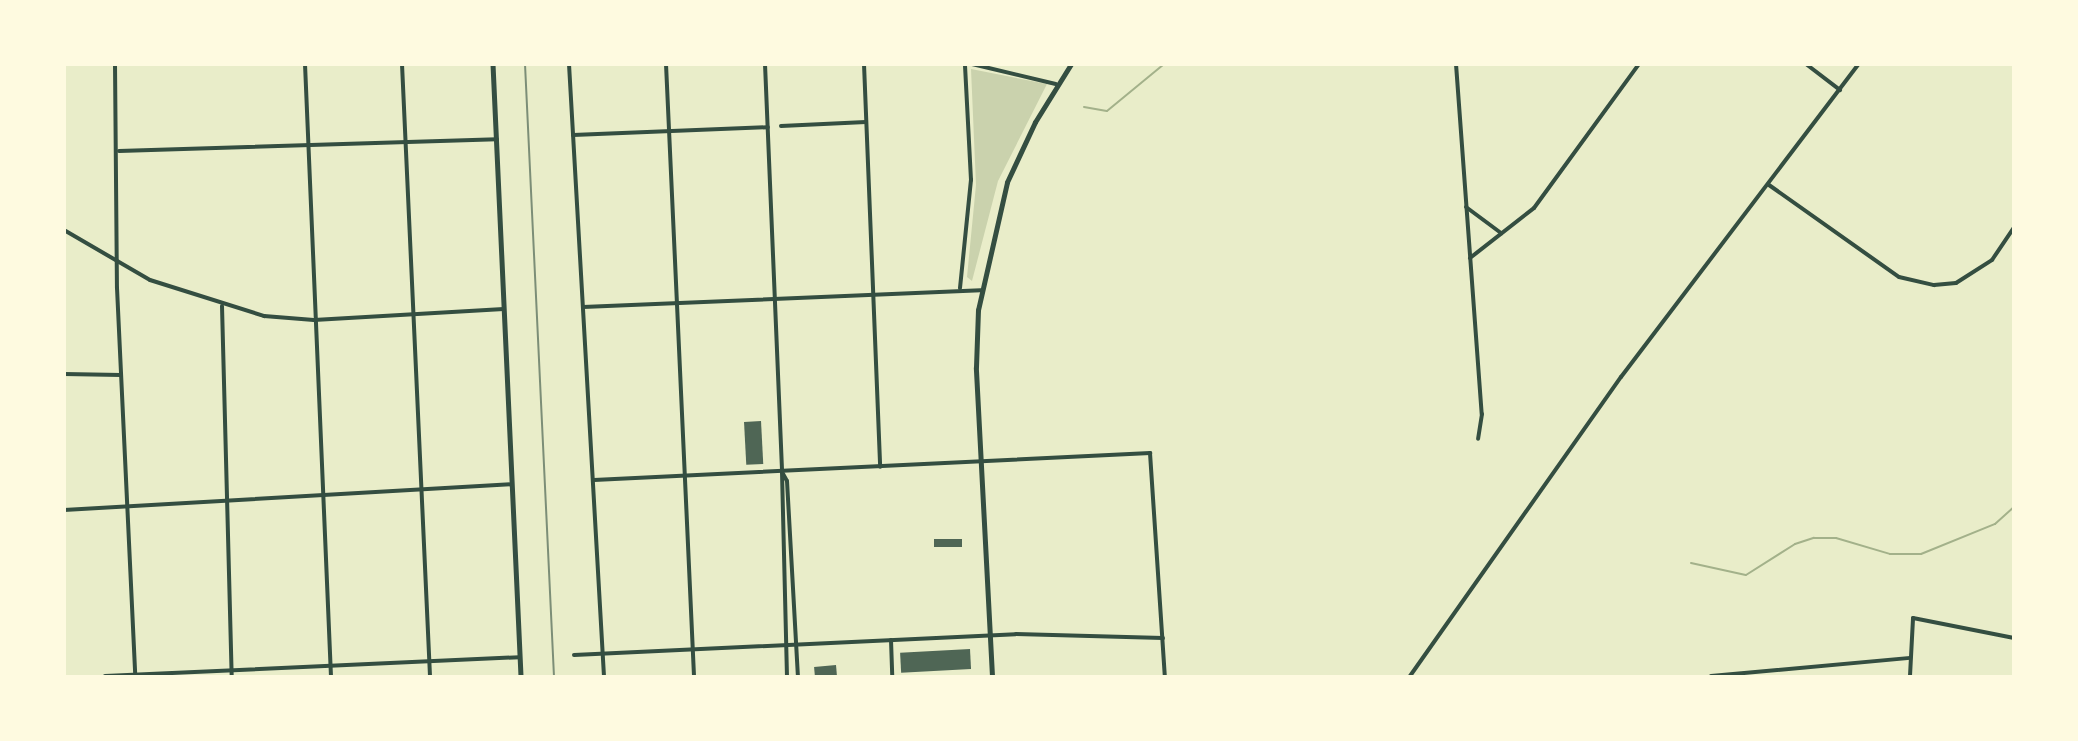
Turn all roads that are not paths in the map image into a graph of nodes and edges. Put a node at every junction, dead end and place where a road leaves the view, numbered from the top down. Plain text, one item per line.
1 (115, 64) edge
2 (305, 64) edge
3 (402, 64) edge
4 (493, 64) edge
5 (569, 64) edge
6 (666, 64) edge
7 (765, 64) edge
8 (864, 64) edge
9 (965, 64) edge
10 (972, 64) edge
11 (1071, 64) edge
12 (1456, 64) edge
13 (1639, 64) edge
14 (1806, 64) edge
15 (1859, 64) edge
16 (1056, 84) junction
17 (1840, 90) junction
18 (866, 122) junction
19 (781, 126) dead end
20 (768, 127) junction
21 (669, 132) junction
22 (573, 135) junction
23 (497, 139) junction
24 (404, 141) junction
25 (309, 144) junction
26 (118, 151) junction
27 (1769, 185) junction
28 (1466, 206) junction
29 (2013, 227) edge
30 (64, 230) edge
31 (1501, 233) junction
32 (1470, 258) junction
33 (119, 266) junction
34 (960, 288) junction
35 (981, 290) junction
36 (874, 293) junction
37 (776, 298) junction
38 (678, 302) junction
39 (222, 306) junction
40 (583, 307) junction
41 (504, 309) junction
42 (412, 314) junction
43 (314, 320) junction
44 (64, 374) edge
45 (121, 375) junction
46 (1478, 440) dead end
47 (982, 462) junction
48 (880, 467) junction
49 (782, 472) junction
50 (683, 476) junction
51 (594, 480) junction
52 (511, 484) junction
53 (420, 488) junction
54 (323, 492) junction
55 (225, 497) junction
56 (127, 503) junction
57 (64, 510) edge
58 (991, 635) junction
59 (1163, 638) junction
60 (2013, 638) edge
61 (891, 640) junction
62 (785, 646) junction
63 (797, 646) junction
64 (693, 650) junction
65 (603, 653) junction
66 (574, 655) dead end
67 (520, 657) junction
68 (1910, 658) junction
69 (429, 662) junction
70 (331, 665) junction
71 (232, 669) junction
72 (105, 676) edge
73 (135, 676) edge
74 (232, 676) edge
75 (331, 676) edge
76 (430, 676) edge
77 (521, 676) edge
78 (604, 676) edge
79 (694, 676) edge
80 (787, 676) edge
81 (798, 676) edge
82 (892, 676) edge
83 (992, 676) edge
84 (1166, 676) edge
85 (1410, 676) edge
86 (1711, 676) edge
87 (1910, 676) edge

1 - 26 street
2 - 25 street
3 - 24 street
4 - 23 main road
5 - 22 street
6 - 21 street
7 - 20 street
8 - 18 street
9 - 34 street
10 - 16 street
11 - 16 main road
12 - 28 street
13 - 31 street
14 - 17 street
15 - 17 street
16 - 35 main road
17 - 27 street
18 - 19 street
18 - 36 street
20 - 21 street
20 - 37 street
21 - 22 street
21 - 38 street
22 - 40 street
23 - 24 street
23 - 41 main road
24 - 25 street
24 - 42 street
25 - 26 street
25 - 43 street
26 - 33 street
27 - 29 street
27 - 85 street
28 - 31 street
28 - 32 street
30 - 33 street
31 - 32 street
32 - 46 street
33 - 39 street
33 - 45 street
34 - 35 street
34 - 36 street
35 - 47 main road
36 - 37 street
36 - 48 street
37 - 38 street
37 - 49 street
38 - 40 street
38 - 50 street
39 - 43 street
39 - 55 street
40 - 51 street
41 - 42 street
41 - 52 main road
42 - 43 street
42 - 53 street
43 - 54 street
44 - 45 street
45 - 56 street
47 - 48 street
47 - 58 main road
47 - 59 street
48 - 49 street
49 - 50 street
49 - 62 street
49 - 63 street
50 - 51 street
50 - 64 street
51 - 65 street
52 - 53 street
52 - 67 main road
53 - 54 street
53 - 69 street
54 - 55 street
54 - 70 street
55 - 56 street
55 - 71 street
56 - 57 street
56 - 73 street
58 - 59 street
58 - 61 street
58 - 83 main road
59 - 84 street
60 - 68 street
61 - 63 street
61 - 82 street
62 - 63 street
62 - 64 street
62 - 80 street
63 - 81 street
64 - 65 street
64 - 79 street
65 - 66 street
65 - 78 street
67 - 69 street
67 - 77 main road
68 - 86 street
68 - 87 street
69 - 70 street
69 - 76 street
70 - 71 street
70 - 75 street
71 - 73 street
71 - 74 street
72 - 73 street

